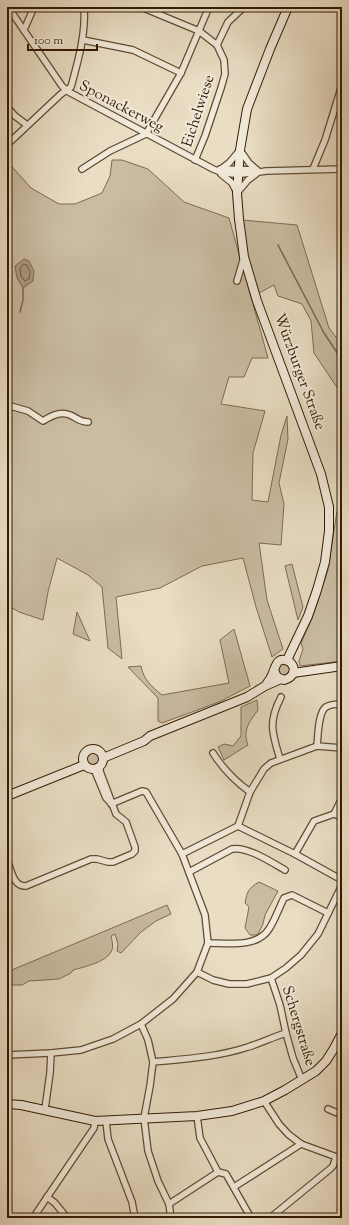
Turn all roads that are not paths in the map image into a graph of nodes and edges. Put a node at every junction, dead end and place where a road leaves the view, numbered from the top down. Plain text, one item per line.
1 (8, 7) edge
2 (34, 7) edge
3 (84, 7) edge
4 (141, 7) edge
5 (209, 7) edge
6 (244, 7) edge
7 (288, 7) edge
8 (24, 30) junction
9 (199, 31) junction
10 (83, 40) junction
11 (217, 45) junction
12 (181, 73) junction
13 (342, 85) edge
14 (67, 91) junction
15 (7, 107) edge
16 (27, 125) junction
17 (146, 134) junction
18 (11, 141) dead end
19 (240, 150) junction
20 (195, 160) junction
21 (82, 169) dead end
22 (313, 169) junction
23 (342, 169) edge
24 (220, 171) junction
25 (238, 172) junction
26 (259, 172) junction
27 (237, 193) junction
28 (244, 257) junction
29 (237, 280) dead end
30 (7, 405) edge
31 (88, 422) dead end
32 (291, 666) junction
33 (342, 666) edge
34 (274, 670) junction
35 (281, 679) junction
36 (265, 686) junction
37 (281, 697) dead end
38 (342, 704) edge
39 (317, 746) junction
40 (342, 748) edge
41 (213, 753) dead end
42 (102, 755) junction
43 (280, 759) junction
44 (83, 763) junction
45 (97, 768) junction
46 (7, 791) edge
47 (250, 792) junction
48 (7, 796) edge
49 (342, 798) edge
50 (111, 804) junction
51 (334, 814) junction
52 (342, 817) edge
53 (238, 826) junction
54 (182, 854) junction
55 (295, 854) junction
56 (7, 860) edge
57 (285, 870) dead end
58 (189, 872) junction
59 (342, 880) edge
60 (342, 885) edge
61 (328, 913) junction
62 (208, 943) junction
63 (197, 972) junction
64 (271, 978) junction
65 (141, 1024) junction
66 (286, 1033) junction
67 (342, 1033) edge
68 (51, 1053) junction
69 (7, 1055) edge
70 (153, 1062) junction
71 (302, 1080) junction
72 (264, 1101) junction
73 (7, 1104) edge
74 (328, 1109) dead end
75 (45, 1110) junction
76 (342, 1115) edge
77 (197, 1116) junction
78 (144, 1118) junction
79 (100, 1121) junction
80 (301, 1144) junction
81 (339, 1158) edge
82 (218, 1172) junction
83 (234, 1187) junction
84 (47, 1197) junction
85 (169, 1204) junction
86 (33, 1218) edge
87 (67, 1218) edge
88 (136, 1218) edge
89 (172, 1218) edge
90 (251, 1218) edge
91 (270, 1218) edge

1 - 8 street, Sponackerweg
2 - 8 street
3 - 10 street
4 - 9 street
5 - 9 street
6 - 11 street
7 - 19 main road, Würzburger Straße
8 - 14 street, Sponackerweg
9 - 11 street
9 - 12 street
10 - 12 street
10 - 14 street
11 - 20 street, Eichelwiese
12 - 17 street
13 - 22 street
14 - 16 street
14 - 17 street, Sponackerweg
15 - 16 street
16 - 18 street
17 - 20 street, Sponackerweg
17 - 21 street
19 - 24 street
19 - 25 main road, Würzburger Straße
19 - 26 street
20 - 24 street, Sponackerweg
22 - 23 street, Sponackerweg
22 - 26 street, Sponackerweg
24 - 25 street, Sponackerweg
24 - 27 street
25 - 26 street, Sponackerweg
25 - 27 main road, Würzburger Straße
26 - 27 street
27 - 28 main road, Würzburger Straße
28 - 29 street
28 - 32 main road, Würzburger Straße
30 - 31 street
32 - 33 main road
32 - 34 main road
32 - 35 main road
34 - 35 main road
34 - 36 main road
35 - 36 main road
36 - 42 main road
37 - 43 street
38 - 39 street
39 - 40 street
39 - 43 street
41 - 47 street
42 - 44 main road
42 - 45 main road
43 - 47 street
44 - 45 main road
44 - 46 main road
44 - 48 main road
45 - 50 street
47 - 53 street
49 - 51 street
50 - 54 street
50 - 56 street
51 - 52 street
51 - 55 street
53 - 54 street
53 - 55 street
54 - 58 street
55 - 59 street
57 - 58 street
58 - 62 street
60 - 61 street
61 - 62 street
61 - 64 street
62 - 63 street
63 - 64 street
63 - 65 street
64 - 66 street, Schergstraße
65 - 68 street
65 - 70 street
66 - 70 street
66 - 71 street, Schergstraße
67 - 71 main road
68 - 69 street
68 - 75 street
70 - 78 street
71 - 72 main road
72 - 77 main road
72 - 80 street
73 - 75 main road
74 - 76 street
75 - 79 main road
77 - 78 main road
77 - 82 street
78 - 79 main road
78 - 85 street
79 - 84 street
79 - 88 street
80 - 81 street
80 - 83 street
81 - 91 street
82 - 83 street
82 - 85 street
83 - 90 street
84 - 86 street
84 - 87 street
85 - 89 street

